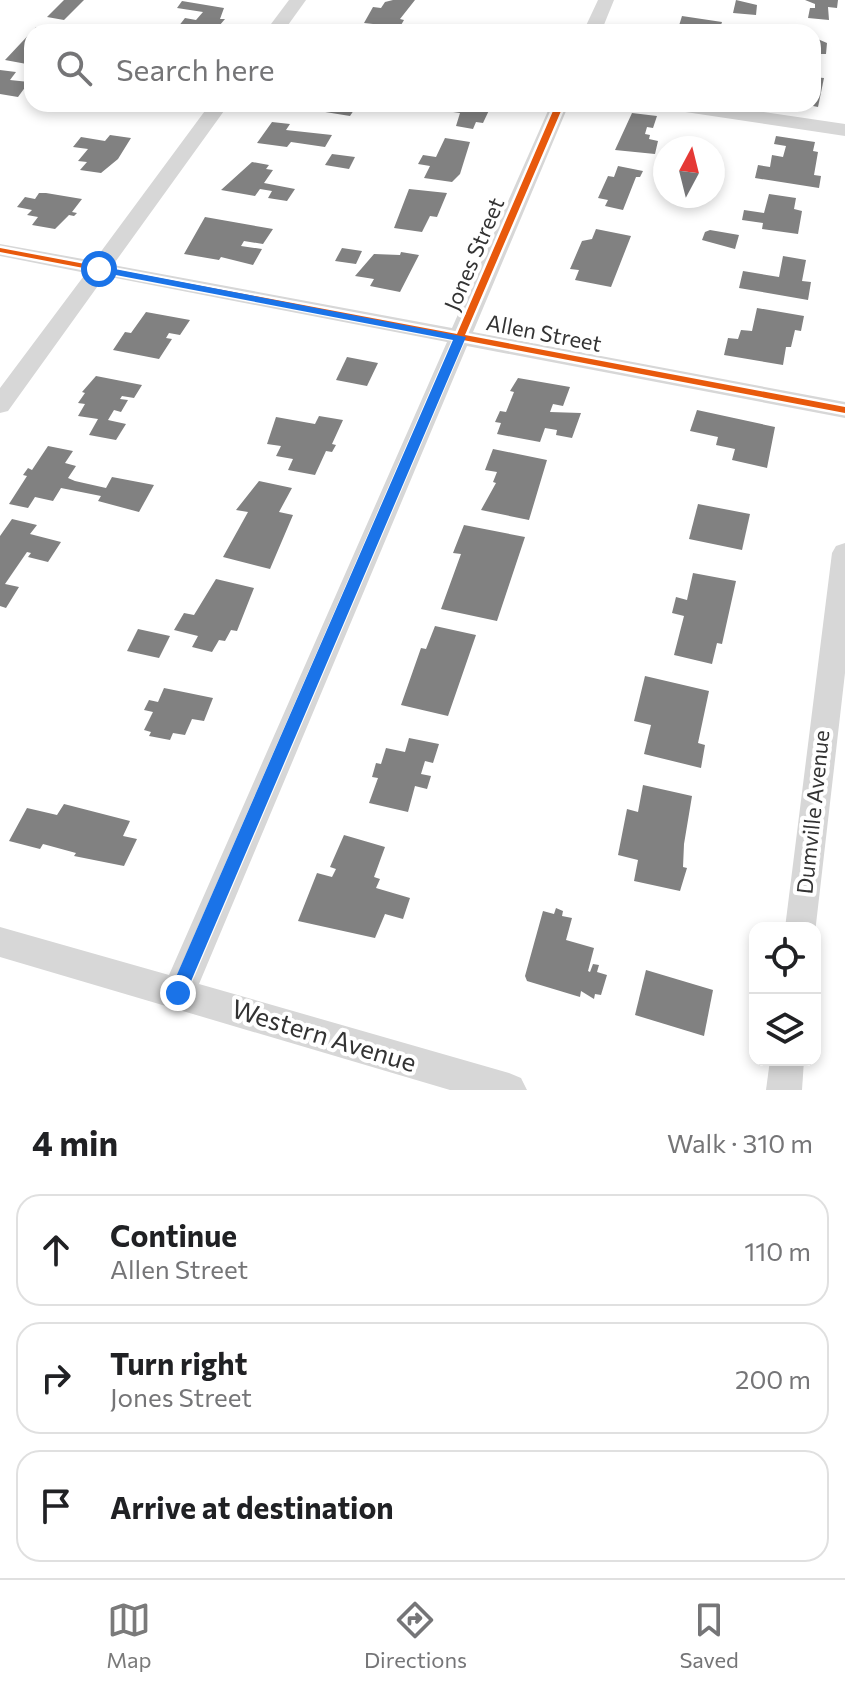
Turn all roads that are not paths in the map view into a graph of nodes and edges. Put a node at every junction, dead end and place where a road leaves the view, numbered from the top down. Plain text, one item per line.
1 (298, 0) edge
2 (606, 0) edge
3 (280, 24) edge
4 (596, 24) edge
5 (214, 112) edge
6 (557, 112) edge
7 (725, 112) edge
8 (845, 130) edge
9 (0, 250) edge
10 (99, 269) junction
11 (460, 337) junction
12 (0, 405) edge
13 (845, 410) edge
14 (845, 553) edge
15 (802, 922) edge
16 (0, 942) edge
17 (178, 993) junction
18 (786, 1066) edge
19 (509, 1090) edge
20 (784, 1090) edge

1 - 3 street
2 - 4 street
5 - 10 street
6 - 11 street, Jones Street
7 - 8 street
9 - 10 street, Allen Street
10 - 11 street, Allen Street
10 - 12 street
11 - 13 street, Allen Street
11 - 17 street, Jones Street
14 - 15 street, Dumville Avenue
16 - 17 street, Western Avenue
17 - 19 street, Western Avenue
18 - 20 street

